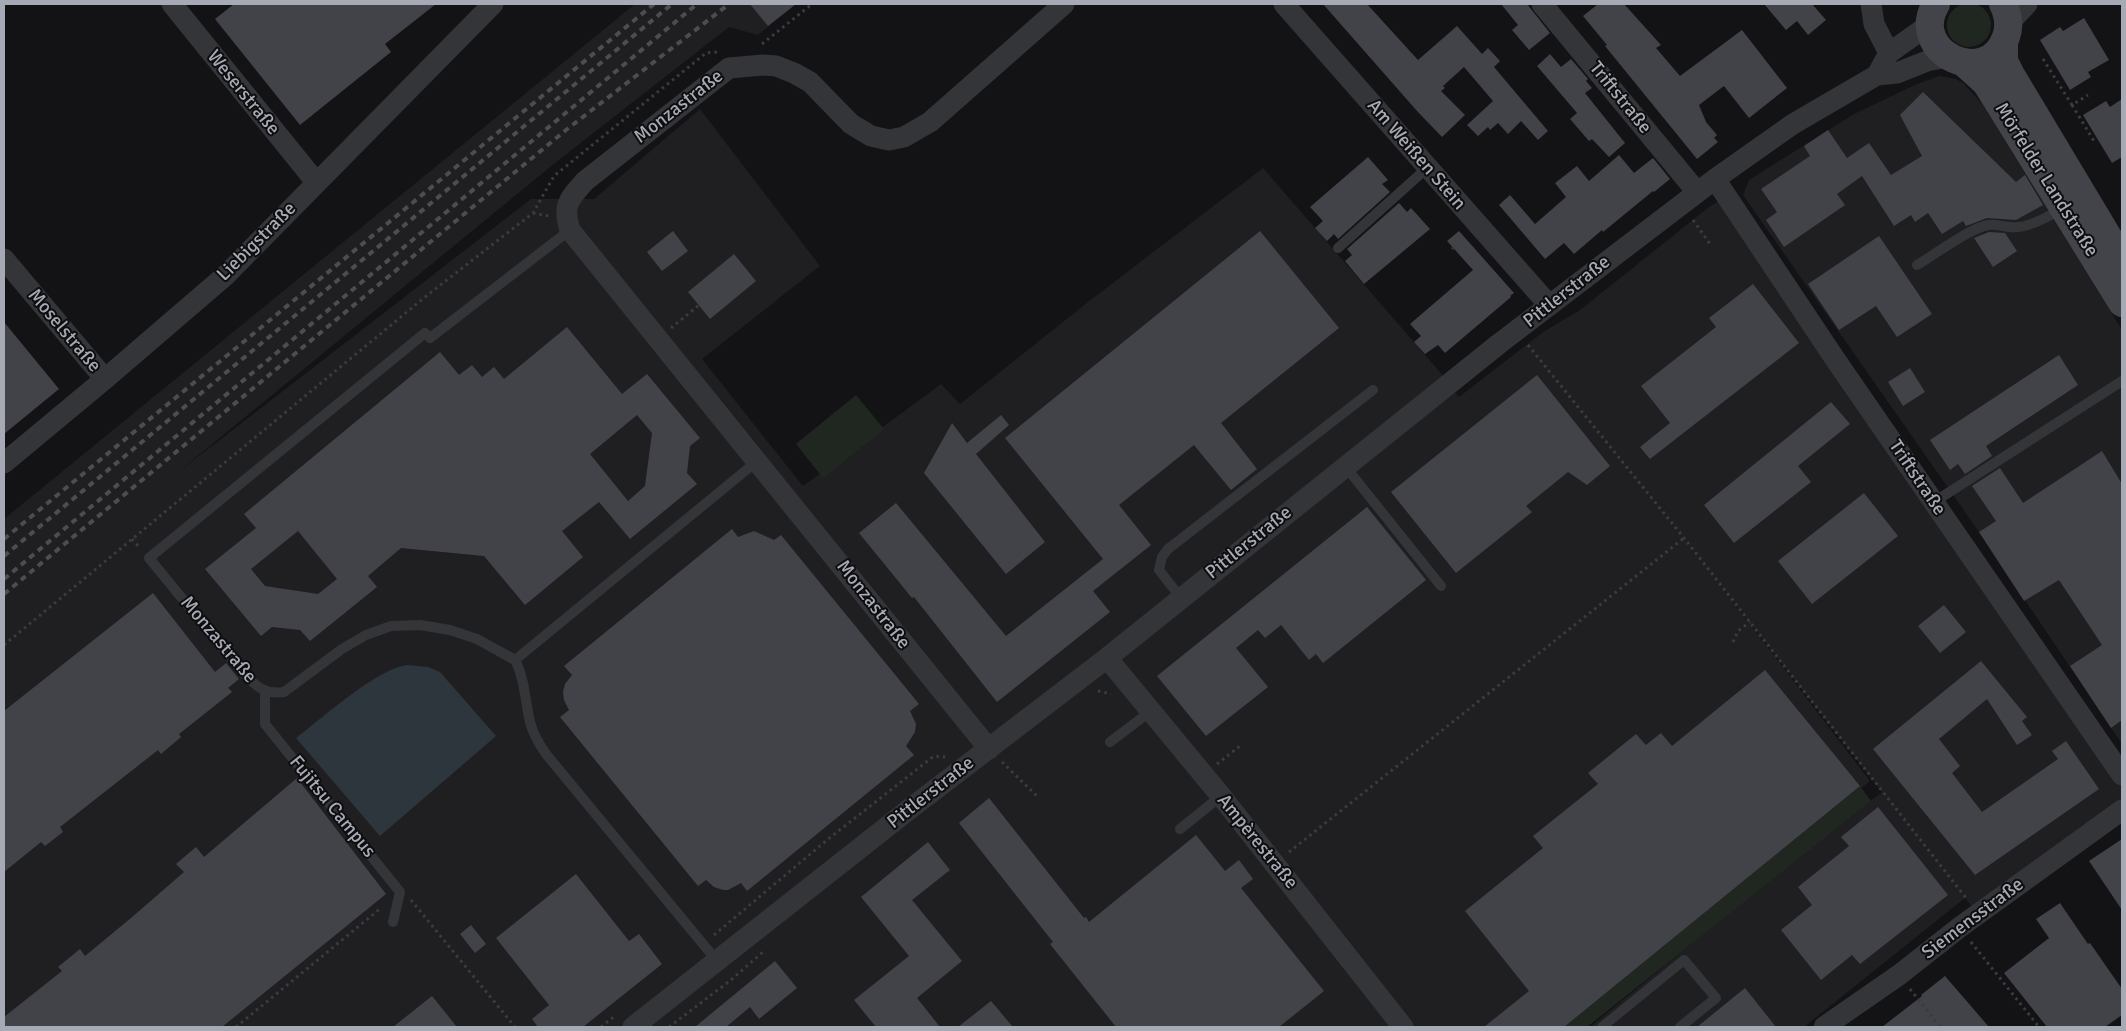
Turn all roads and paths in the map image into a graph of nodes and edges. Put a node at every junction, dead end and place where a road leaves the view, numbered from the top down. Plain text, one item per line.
1 (172, 4) edge
2 (493, 4) edge
3 (812, 4) edge
4 (1064, 4) edge
5 (1284, 4) edge
6 (1542, 4) edge
7 (1872, 4) edge
8 (2027, 4) edge
9 (1933, 10) edge
10 (2005, 24) edge
11 (757, 46) dead end
12 (726, 52) dead end
13 (1889, 53) junction
14 (2043, 59) dead end
15 (1956, 60) junction
16 (1877, 75) junction
17 (2088, 95) dead end
18 (2072, 105) junction
19 (2094, 141) dead end
20 (1428, 168) junction
21 (1715, 178) junction
22 (316, 182) junction
23 (1689, 198) junction
24 (2063, 208) junction
25 (570, 230) junction
26 (1710, 244) dead end
27 (1338, 248) dead end
28 (4, 259) edge
29 (2122, 260) edge
30 (1917, 265) dead end
31 (2122, 303) edge
32 (699, 305) dead end
33 (1549, 305) junction
34 (1516, 331) junction
35 (658, 339) junction
36 (105, 380) junction
37 (2122, 381) edge
38 (1373, 390) dead end
39 (756, 462) junction
40 (4, 463) edge
41 (1345, 466) junction
42 (1934, 502) junction
43 (1684, 538) junction
44 (1441, 586) dead end
45 (1181, 598) junction
46 (1750, 622) junction
47 (1733, 642) dead end
48 (4, 645) edge
49 (1107, 658) junction
50 (515, 660) junction
51 (265, 692) junction
52 (1094, 693) dead end
53 (1117, 696) dead end
54 (1151, 711) junction
55 (1110, 742) dead end
56 (1240, 746) dead end
57 (990, 753) junction
58 (1009, 756) dead end
59 (1203, 775) junction
60 (2122, 775) edge
61 (1221, 796) junction
62 (1039, 798) dead end
63 (2122, 810) edge
64 (1180, 830) dead end
65 (1274, 863) junction
66 (400, 892) junction
67 (1978, 914) junction
68 (394, 922) dead end
69 (1960, 927) junction
70 (703, 944) junction
71 (765, 950) dead end
72 (717, 961) junction
73 (1899, 975) junction
74 (628, 1019) edge
75 (236, 1027) edge
76 (514, 1027) edge
77 (601, 1027) edge
78 (669, 1027) edge
79 (1403, 1027) edge
80 (1602, 1027) edge
81 (1680, 1027) edge
82 (1824, 1027) edge
83 (1940, 1027) edge
84 (2039, 1027) edge

1 - 22 street, Weserstraße
2 - 22 street, Liebigstraße
3 - 11 path
4 - 25 street, Monzastraße
5 - 20 street, Am Weißen Stein
6 - 23 street, Triftstraße
7 - 13 street
8 - 10 street
9 - 13 street
9 - 15 main road, Mörfelder Landstraße
10 - 15 main road
10 - 29 main road, Mörfelder Landstraße
12 - 48 path
13 - 16 street
14 - 18 path
15 - 16 street, Pittlerstraße
15 - 24 main road, Mörfelder Landstraße
16 - 21 street, Pittlerstraße
17 - 18 path
18 - 19 path
20 - 27 lane
20 - 33 street, Am Weißen Stein
21 - 23 street, Pittlerstraße
21 - 42 street, Triftstraße
22 - 36 street, Liebigstraße
23 - 26 path
23 - 33 street, Pittlerstraße
24 - 30 lane
24 - 31 main road, Mörfelder Landstraße
25 - 35 street, Monzastraße
25 - 51 lane, Monzastraße
28 - 36 street, Moselstraße
32 - 35 path
33 - 34 street, Pittlerstraße
34 - 41 street, Pittlerstraße
34 - 43 path
35 - 39 street, Monzastraße
36 - 40 street, Liebigstraße
37 - 42 lane
38 - 45 lane
39 - 50 lane
39 - 57 street, Monzastraße
41 - 44 lane
41 - 45 street, Pittlerstraße
42 - 60 street, Triftstraße
43 - 46 path
43 - 65 path
45 - 49 street, Pittlerstraße
46 - 47 path
46 - 67 path
49 - 54 street, Ampèrestraße
49 - 57 street, Pittlerstraße
50 - 51 lane, Monzastraße
50 - 70 lane
51 - 66 lane, Fujitsu Campus
52 - 53 path
54 - 55 lane
54 - 59 street, Ampèrestraße
56 - 59 path
57 - 58 path
57 - 62 path
57 - 70 path
57 - 72 street, Pittlerstraße
59 - 61 street, Ampèrestraße
61 - 64 lane
61 - 65 street, Ampèrestraße
63 - 67 street, Siemensstraße
65 - 79 street, Ampèrestraße
66 - 68 lane
66 - 75 path
66 - 76 path
67 - 69 street, Siemensstraße
69 - 73 street, Siemensstraße
69 - 84 path
70 - 72 lane
71 - 78 path
72 - 74 street, Pittlerstraße
73 - 82 street, Siemensstraße
73 - 83 path
74 - 77 path
80 - 81 lane

